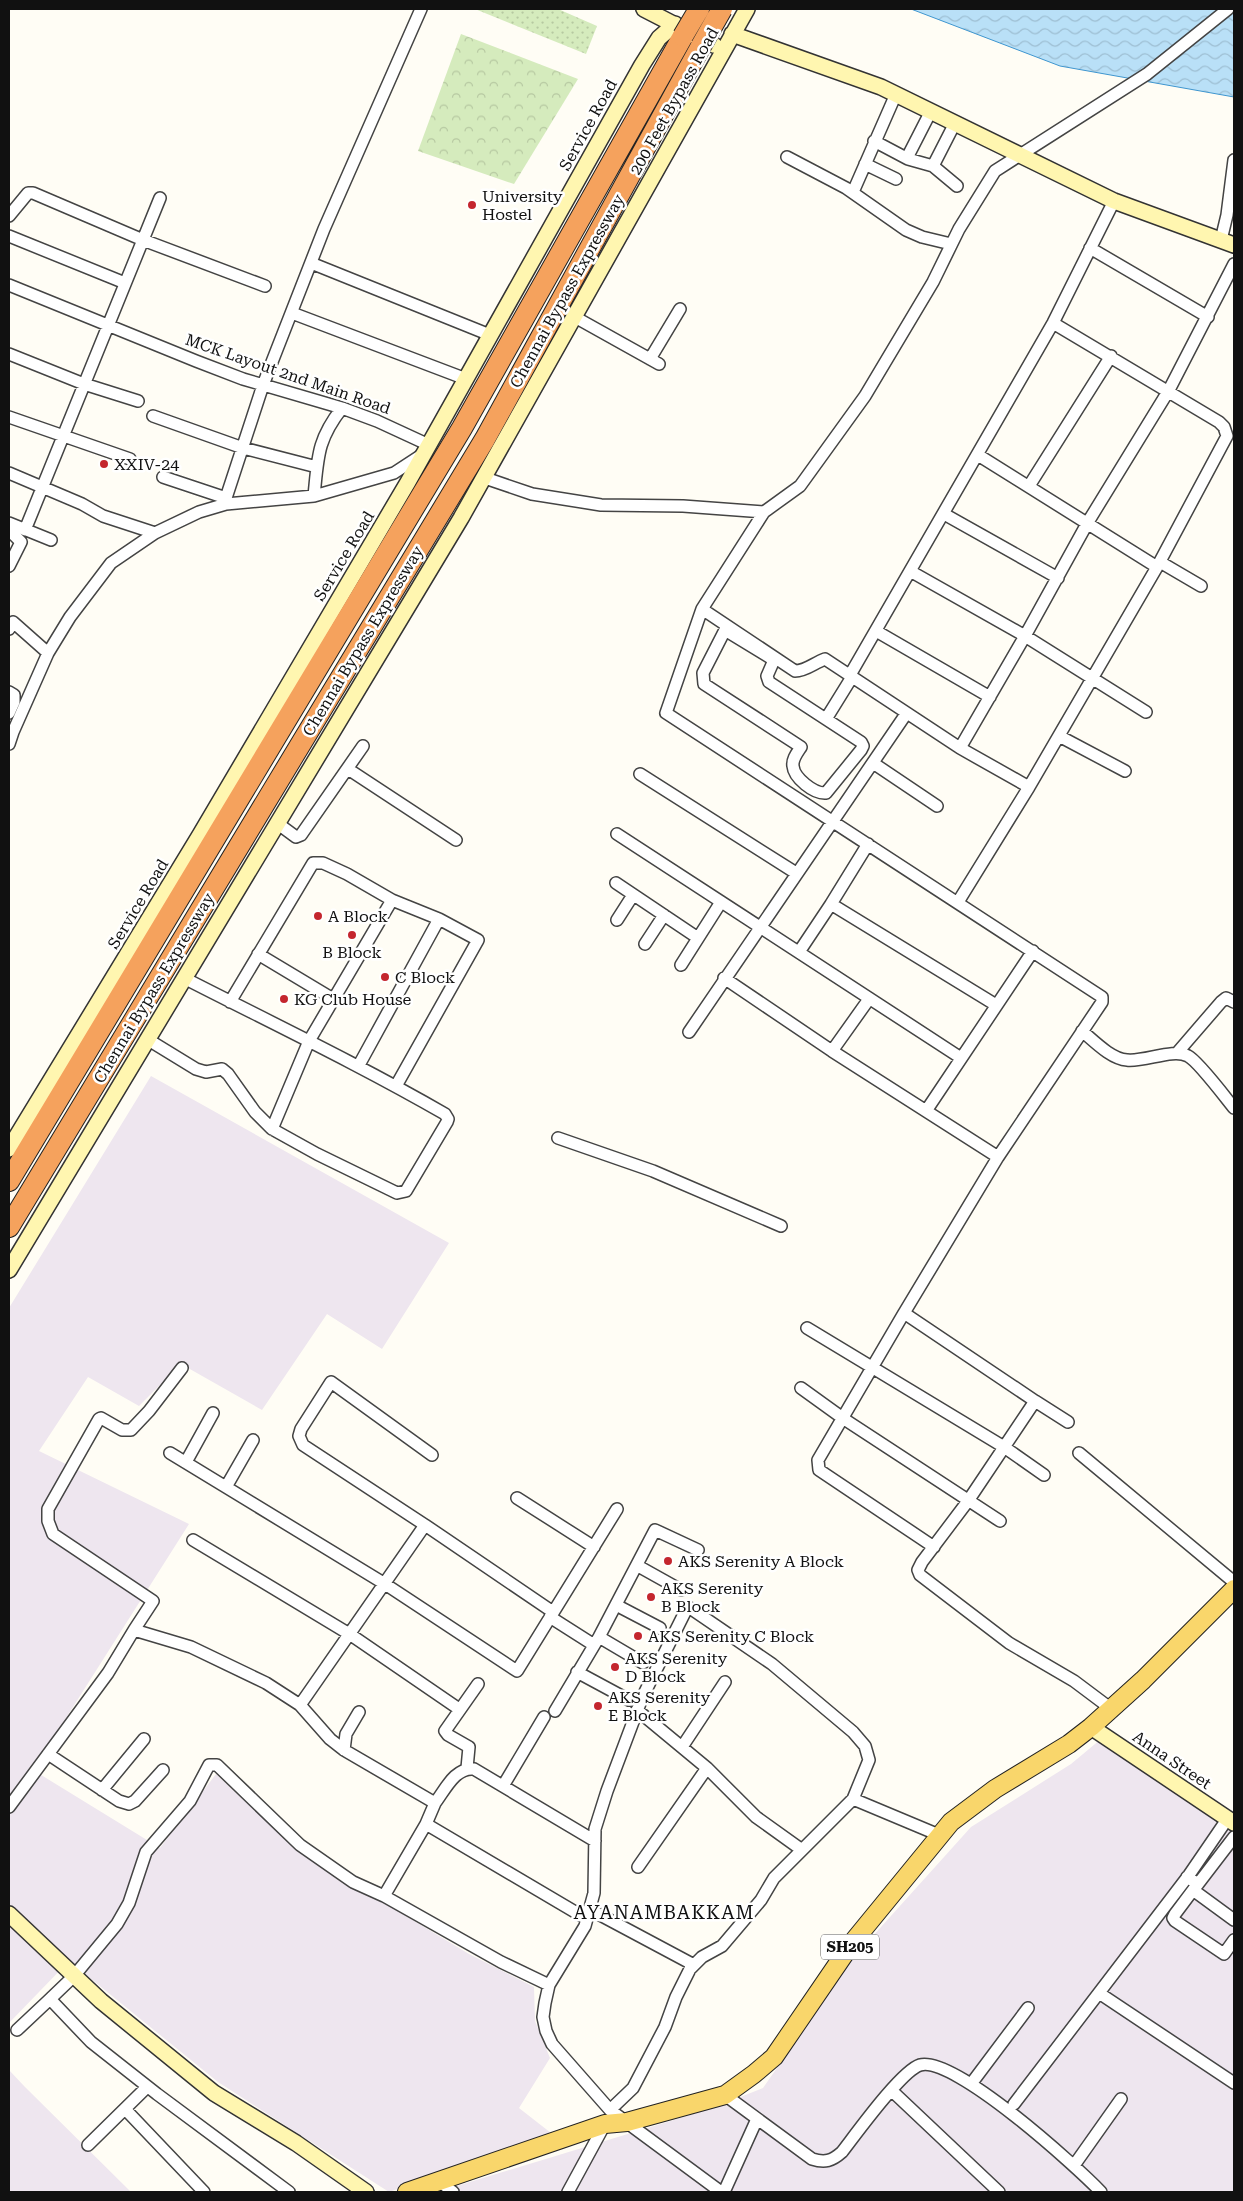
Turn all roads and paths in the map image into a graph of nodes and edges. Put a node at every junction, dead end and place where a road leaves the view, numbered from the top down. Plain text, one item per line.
1 (421, 9) edge
2 (644, 9) edge
3 (699, 9) edge
4 (722, 9) edge
5 (747, 9) edge
6 (1227, 10) edge
7 (679, 30) junction
8 (732, 34) junction
9 (722, 50) junction
10 (896, 94) junction
11 (931, 111) junction
12 (955, 123) junction
13 (874, 141) junction
14 (909, 154) dead end
15 (1018, 155) junction
16 (787, 156) dead end
17 (1234, 160) edge
18 (865, 164) junction
19 (933, 166) junction
20 (896, 179) dead end
21 (957, 186) dead end
22 (853, 192) junction
23 (160, 198) dead end
24 (1114, 201) junction
25 (9, 216) edge
26 (9, 236) edge
27 (143, 240) junction
28 (1231, 242) edge
29 (951, 244) junction
30 (1090, 248) junction
31 (311, 263) junction
32 (1234, 264) edge
33 (124, 283) junction
34 (9, 285) edge
35 (265, 286) dead end
36 (680, 309) dead end
37 (292, 313) junction
38 (573, 316) junction
39 (1208, 318) junction
40 (1054, 323) junction
41 (107, 326) junction
42 (490, 335) junction
43 (9, 354) edge
44 (1111, 356) junction
45 (466, 379) junction
46 (84, 384) junction
47 (263, 385) junction
48 (1169, 390) junction
49 (138, 401) dead end
50 (342, 408) junction
51 (153, 416) dead end
52 (9, 417) edge
53 (62, 437) junction
54 (243, 448) junction
55 (427, 449) junction
56 (978, 455) junction
57 (130, 459) dead end
58 (317, 467) junction
59 (9, 473) edge
60 (484, 475) junction
61 (163, 477) dead end
62 (1029, 486) junction
63 (42, 488) junction
64 (314, 496) junction
65 (226, 501) junction
66 (764, 512) junction
67 (944, 514) junction
68 (1088, 522) junction
69 (9, 523) edge
70 (9, 530) edge
71 (25, 530) junction
72 (156, 533) junction
73 (52, 540) dead end
74 (1158, 564) junction
75 (9, 566) edge
76 (910, 571) junction
77 (1058, 578) junction
78 (1201, 586) dead end
79 (702, 609) junction
80 (10, 623) edge
81 (876, 631) junction
82 (1025, 636) junction
83 (48, 653) junction
84 (851, 676) junction
85 (1093, 677) junction
86 (9, 692) edge
87 (990, 697) junction
88 (1146, 712) dead end
89 (9, 713) edge
90 (906, 714) junction
91 (826, 719) junction
92 (1059, 736) junction
93 (9, 744) edge
94 (363, 746) dead end
95 (960, 748) junction
96 (872, 763) junction
97 (348, 769) junction
98 (1125, 771) dead end
99 (640, 774) dead end
100 (1029, 787) junction
101 (820, 792) junction
102 (937, 806) dead end
103 (811, 807) junction
104 (833, 821) junction
105 (277, 822) junction
106 (617, 834) dead end
107 (456, 840) dead end
108 (868, 844) junction
109 (796, 872) junction
110 (616, 883) dead end
111 (633, 895) junction
112 (392, 900) junction
113 (721, 902) junction
114 (958, 902) junction
115 (831, 904) junction
116 (664, 915) junction
117 (439, 919) junction
118 (617, 920) dead end
119 (759, 928) junction
120 (698, 938) junction
121 (645, 944) dead end
122 (1033, 951) junction
123 (799, 952) junction
124 (258, 954) junction
125 (681, 965) dead end
126 (184, 978) junction
127 (724, 978) junction
128 (333, 999) junction
129 (869, 999) junction
130 (230, 1002) junction
131 (1234, 1002) edge
132 (996, 1005) junction
133 (688, 1032) dead end
134 (1082, 1032) junction
135 (147, 1039) junction
136 (309, 1041) junction
137 (832, 1051) junction
138 (1177, 1053) junction
139 (961, 1058) junction
140 (359, 1065) junction
141 (396, 1086) junction
142 (1234, 1108) edge
143 (926, 1110) junction
144 (272, 1129) junction
145 (558, 1138) dead end
146 (9, 1149) edge
147 (998, 1157) junction
148 (9, 1181) edge
149 (781, 1226) dead end
150 (9, 1227) edge
151 (9, 1270) edge
152 (904, 1313) junction
153 (807, 1328) dead end
154 (872, 1367) junction
155 (182, 1368) dead end
156 (801, 1388) dead end
157 (1035, 1401) junction
158 (213, 1413) dead end
159 (844, 1419) junction
160 (1068, 1422) dead end
161 (253, 1440) dead end
162 (1004, 1447) junction
163 (170, 1453) dead end
164 (1080, 1454) dead end
165 (432, 1455) dead end
166 (186, 1462) junction
167 (1044, 1475) dead end
168 (226, 1487) junction
169 (517, 1498) dead end
170 (968, 1501) junction
171 (617, 1509) dead end
172 (1000, 1521) dead end
173 (424, 1526) junction
174 (193, 1540) dead end
175 (934, 1546) junction
176 (594, 1547) junction
177 (698, 1550) dead end
178 (638, 1566) junction
179 (1234, 1582) edge
180 (385, 1584) junction
181 (1234, 1589) edge
182 (681, 1590) dead end
183 (616, 1605) junction
184 (552, 1615) junction
185 (660, 1628) dead end
186 (134, 1630) junction
187 (351, 1634) junction
188 (596, 1641) junction
189 (644, 1663) dead end
190 (577, 1672) junction
191 (724, 1682) dead end
192 (478, 1684) dead end
193 (629, 1700) dead end
194 (300, 1705) junction
195 (1110, 1708) junction
196 (459, 1709) junction
197 (637, 1710) junction
198 (555, 1711) dead end
199 (359, 1712) dead end
200 (544, 1717) dead end
201 (1091, 1727) junction
202 (144, 1739) dead end
203 (682, 1747) junction
204 (344, 1750) junction
205 (48, 1754) junction
206 (467, 1768) junction
207 (706, 1768) junction
208 (163, 1770) dead end
209 (504, 1786) junction
210 (102, 1790) junction
211 (853, 1799) junction
212 (435, 1803) junction
213 (9, 1807) edge
214 (1231, 1821) edge
215 (426, 1824) junction
216 (939, 1835) junction
217 (1234, 1837) edge
218 (594, 1841) junction
219 (802, 1850) junction
220 (638, 1867) dead end
221 (1187, 1877) junction
222 (1195, 1887) junction
223 (384, 1896) junction
224 (9, 1914) edge
225 (588, 1914) junction
226 (1234, 1920) edge
227 (1234, 1940) edge
228 (694, 1965) junction
229 (74, 1976) junction
230 (549, 1985) junction
231 (1098, 1993) junction
232 (50, 1999) junction
233 (1028, 2008) dead end
234 (16, 2030) dead end
235 (1234, 2083) edge
236 (971, 2084) junction
237 (147, 2087) junction
238 (891, 2090) junction
239 (725, 2095) junction
240 (1121, 2098) dead end
241 (1014, 2104) dead end
242 (125, 2109) junction
243 (608, 2117) junction
244 (757, 2119) junction
245 (627, 2122) junction
246 (88, 2145) dead end
247 (1075, 2164) junction
248 (439, 2181) junction
249 (204, 2192) edge
250 (289, 2192) edge
251 (366, 2192) edge
252 (407, 2192) edge
253 (453, 2192) edge
254 (569, 2192) edge
255 (722, 2192) edge
256 (999, 2192) edge
257 (1102, 2192) edge

1 - 31 street
2 - 7 street
3 - 7 highway, Chennai Bypass Expressway, bridge
4 - 150 highway, Chennai Bypass Expressway, bridge
5 - 8 street, 200 Feet Bypass Road
6 - 15 street
7 - 9 street
7 - 42 street, Service Road
7 - 148 highway, Chennai Bypass Expressway
8 - 9 street, 200 Feet Bypass Road
8 - 10 street
9 - 38 street, 200 Feet Bypass Road
10 - 11 street
10 - 13 street
11 - 12 street
11 - 14 street
12 - 15 street
12 - 19 street
13 - 18 street
13 - 19 street
15 - 24 street
15 - 29 street
16 - 22 street
17 - 28 street
18 - 20 street
18 - 22 street
19 - 21 street
22 - 29 street
23 - 27 street
24 - 28 street
24 - 30 street
25 - 27 street
26 - 33 street
27 - 33 street
27 - 35 street
29 - 66 street
30 - 39 street
30 - 40 street
31 - 37 street
31 - 42 street
32 - 39 street
33 - 41 street
34 - 41 street, MCK Layout 2nd Main Road
36 - 38 street
37 - 45 street
37 - 47 street
38 - 60 street, 200 Feet Bypass Road
39 - 48 street
40 - 44 street
40 - 56 street
41 - 46 street
41 - 47 street, MCK Layout 2nd Main Road
42 - 45 street, Service Road
43 - 46 street
44 - 48 street
44 - 62 street
45 - 55 street, Service Road
46 - 49 street
46 - 53 street
47 - 50 street, MCK Layout 2nd Main Road
47 - 54 street
48 - 68 street
48 - 74 street
50 - 55 street, MCK Layout 2nd Main Road
50 - 58 street
51 - 54 street
52 - 53 street
53 - 57 street
53 - 63 street
54 - 58 street
54 - 65 street
55 - 64 street
55 - 146 street, Service Road
56 - 62 street
56 - 67 street
58 - 64 street
59 - 63 street
60 - 66 street
60 - 105 street, 200 Feet Bypass Road
61 - 65 street
62 - 68 street
63 - 71 street
63 - 72 street
64 - 65 street
65 - 72 street
66 - 79 street
67 - 76 street
67 - 77 street
68 - 74 street
68 - 77 street
69 - 71 street
70 - 75 street
71 - 73 street
72 - 83 street
74 - 78 street
74 - 85 street
76 - 81 street
76 - 82 street
77 - 82 street
79 - 84 street
79 - 103 street
80 - 83 street
81 - 84 street
81 - 87 street
82 - 85 street
82 - 87 street
83 - 93 street
84 - 90 street
84 - 91 street
85 - 88 street
85 - 92 street
86 - 89 street
87 - 95 street
90 - 95 street
90 - 96 street
91 - 101 street
91 - 101 street
92 - 98 street
92 - 100 street
94 - 97 street
95 - 100 street
96 - 102 street
96 - 104 street
97 - 105 street
97 - 107 street
99 - 109 street
100 - 114 street
101 - 103 street
103 - 104 street
104 - 108 street
104 - 109 street
105 - 126 street, 200 Feet Bypass Road
106 - 113 street
108 - 114 street
108 - 115 street
109 - 119 street
110 - 111 street
111 - 116 street
111 - 118 street
112 - 117 street
112 - 124 street
112 - 128 street
113 - 119 street
113 - 120 street
114 - 122 street
115 - 123 street
115 - 132 street
116 - 120 street
116 - 121 street
117 - 140 street
117 - 141 street
119 - 123 street
119 - 127 street
120 - 125 street
122 - 132 street
122 - 134 street
123 - 129 street
124 - 128 street
124 - 130 street
126 - 130 street
126 - 135 street, 200 Feet Bypass Road
127 - 133 street
127 - 137 street
128 - 136 street
129 - 137 street
129 - 139 street
130 - 136 street
131 - 138 street
132 - 139 street
134 - 138 street
134 - 147 street
135 - 144 street
135 - 151 street, 200 Feet Bypass Road
136 - 140 street
136 - 144 street
137 - 143 street
138 - 142 street
139 - 143 street
140 - 141 street
141 - 144 street
143 - 147 street
145 - 149 street
147 - 152 street
152 - 154 street
152 - 157 street
153 - 154 street
154 - 159 street
154 - 162 street
155 - 186 street
156 - 159 street
157 - 160 street
157 - 162 street
158 - 166 street
159 - 170 street
159 - 175 street
161 - 168 street
162 - 167 street
162 - 170 street
163 - 166 street
164 - 179 street
165 - 173 street
166 - 168 street
168 - 180 street
169 - 176 street
170 - 172 street
170 - 175 street
171 - 176 street
173 - 180 street
173 - 184 street
174 - 187 street
175 - 195 street
176 - 184 street
177 - 178 street
178 - 182 street
178 - 183 street
180 - 184 street
180 - 187 street
181 - 195 main road, SH205
183 - 185 street
183 - 188 street
184 - 188 street
186 - 194 street
186 - 205 street
187 - 194 street
187 - 196 street
188 - 189 street
188 - 190 street
190 - 193 street
190 - 198 street
191 - 203 street
192 - 196 street
194 - 204 street
195 - 201 main road, SH205
196 - 206 street
197 - 203 street
197 - 211 street
197 - 218 street
199 - 204 street
200 - 209 street
201 - 214 street, Anna Street
201 - 216 main road, SH205
202 - 210 street
203 - 207 street
204 - 212 street
205 - 210 street
205 - 213 street
206 - 209 street
206 - 212 street
207 - 219 street
207 - 220 street
208 - 210 street
209 - 218 street
211 - 216 street
211 - 219 street
212 - 215 street
214 - 221 street
215 - 223 street
215 - 225 street
216 - 239 main road, SH205
217 - 222 street
218 - 225 street
219 - 228 street
221 - 222 street
221 - 231 street
222 - 226 street
222 - 227 street
223 - 229 street
223 - 230 street
224 - 229 street
225 - 228 street
225 - 230 street
228 - 243 street
229 - 232 street
229 - 251 street
230 - 243 street
231 - 235 street
231 - 241 street
232 - 234 street
232 - 237 street
233 - 236 street
236 - 238 street
236 - 247 street
237 - 242 street
237 - 250 street
238 - 244 street
238 - 256 street
239 - 244 street
239 - 245 main road, SH205
240 - 247 street
242 - 246 street
242 - 249 street
243 - 245 main road, SH205
243 - 248 main road, SH205
243 - 254 street
244 - 255 street
245 - 255 street
247 - 257 street
248 - 252 main road, SH205
248 - 253 street

